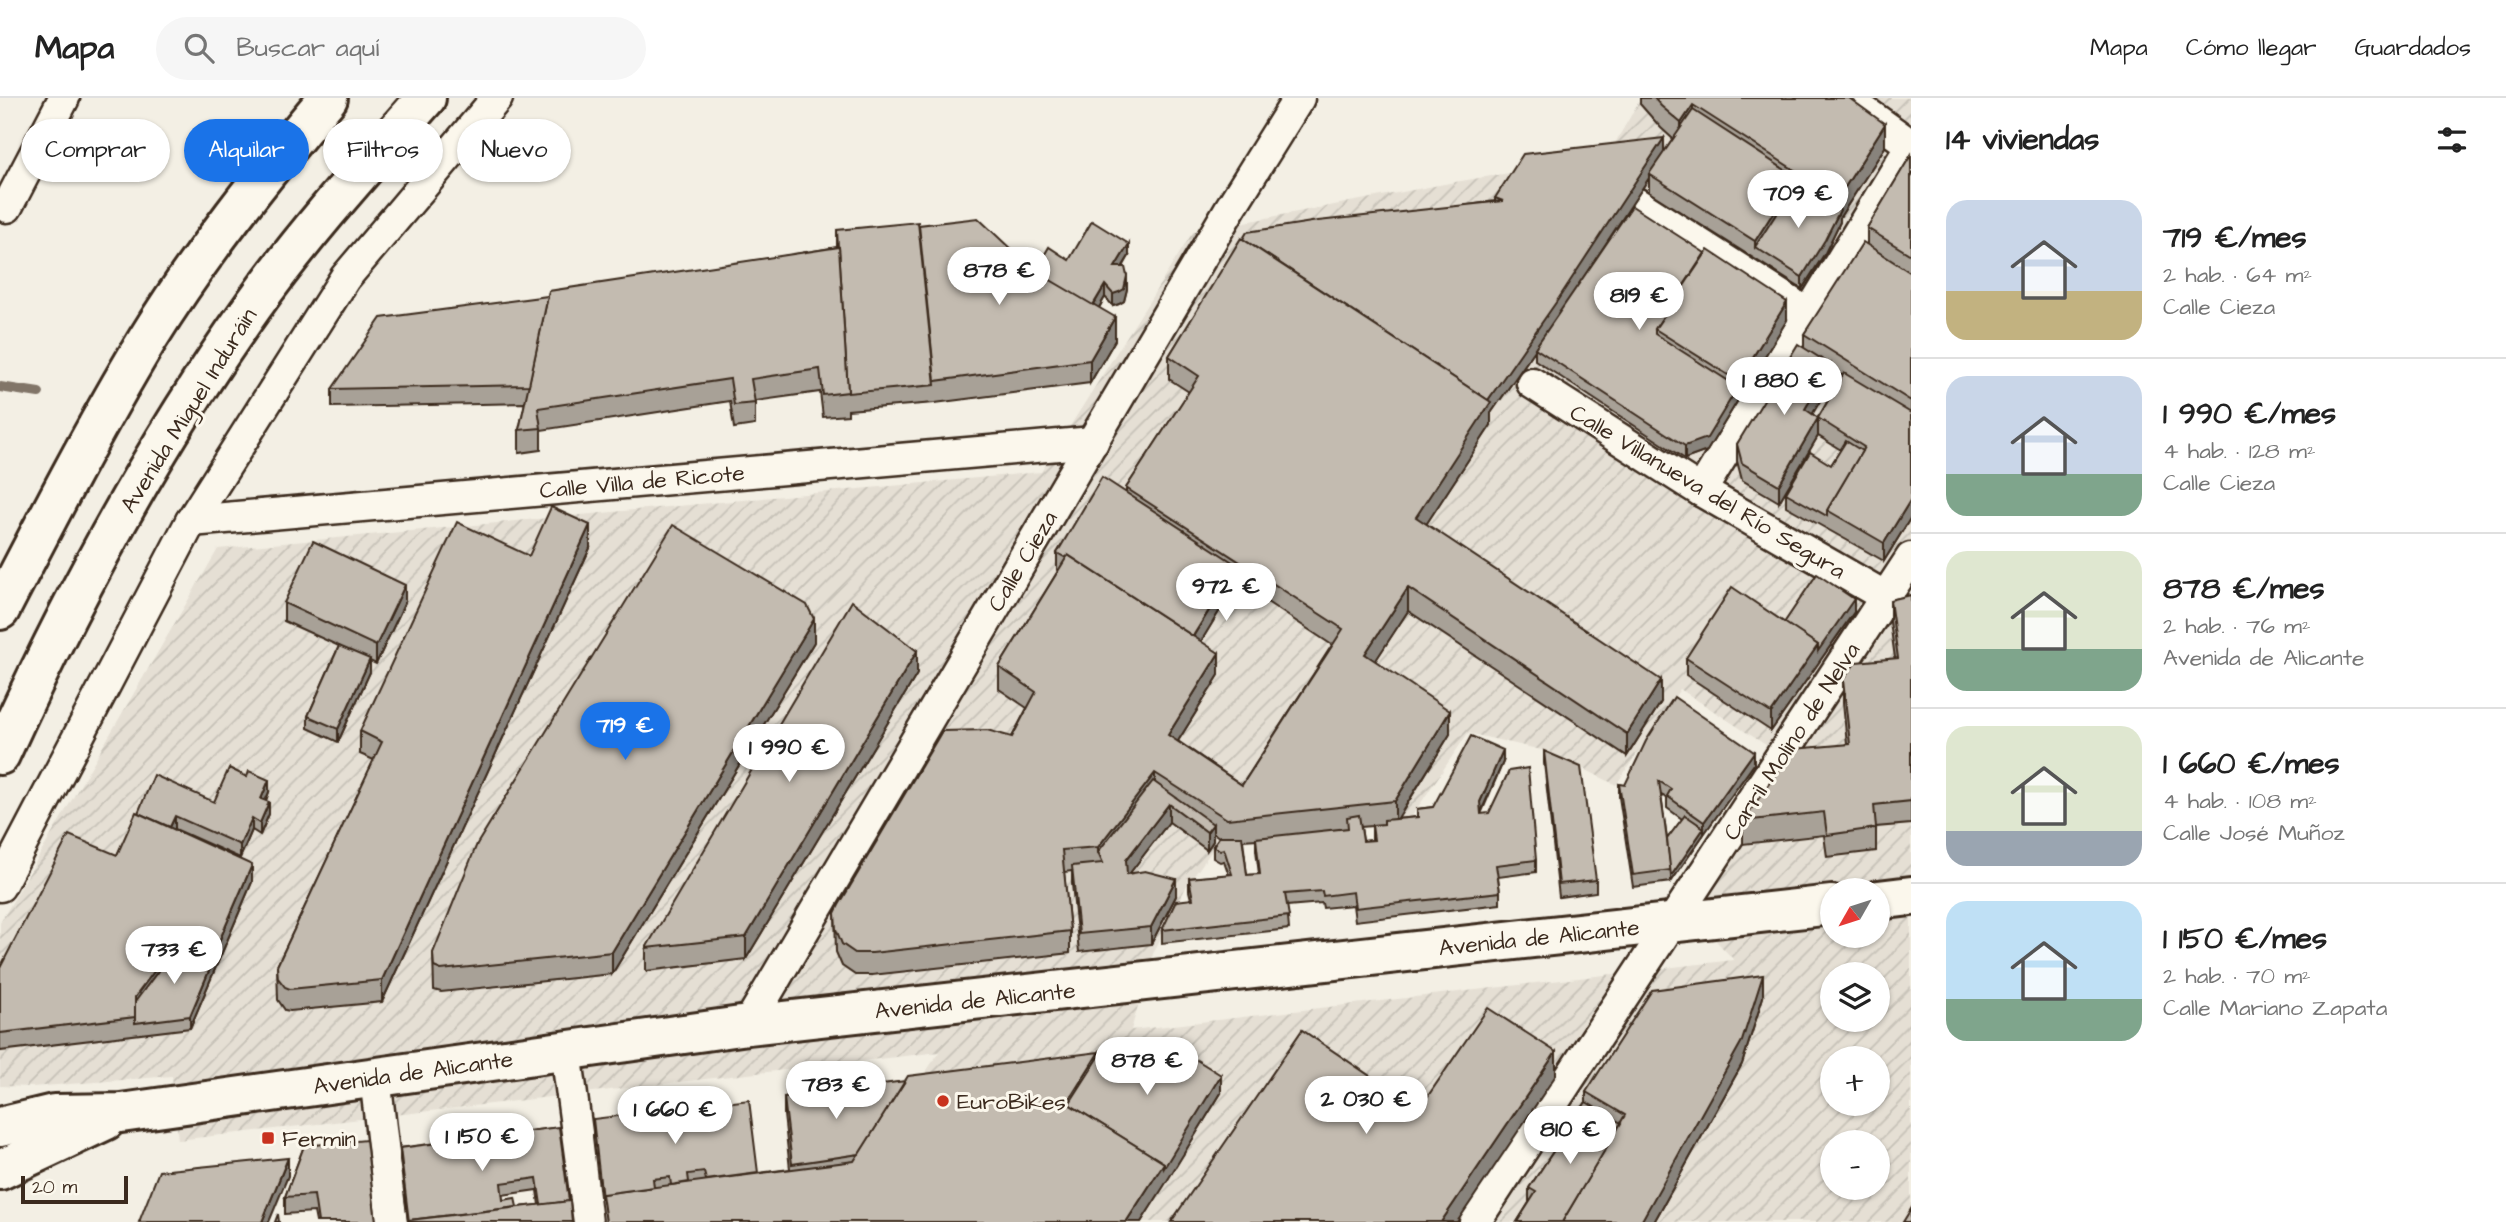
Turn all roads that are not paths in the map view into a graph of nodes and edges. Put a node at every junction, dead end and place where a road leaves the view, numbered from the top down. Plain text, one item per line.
1 (64, 98) edge
2 (328, 98) edge
3 (426, 98) edge
4 (497, 98) edge
5 (1299, 98) edge
6 (1846, 98) edge
7 (1911, 146) edge
8 (1636, 203) edge
9 (7, 207) dead end
10 (1809, 314) junction
11 (1532, 383) dead end
12 (1093, 442) junction
13 (1701, 491) junction
14 (191, 521) junction
15 (1911, 558) edge
16 (1886, 597) junction
17 (0, 610) edge
18 (0, 755) edge
19 (0, 886) edge
20 (1911, 896) edge
21 (1890, 899) edge
22 (1820, 906) edge
23 (1670, 923) junction
24 (748, 1026) junction
25 (566, 1051) junction
26 (375, 1077) junction
27 (0, 1108) edge
28 (121, 1113) junction
29 (54, 1114) junction
30 (0, 1127) edge
31 (0, 1170) edge
32 (392, 1222) edge
33 (589, 1222) edge
34 (1475, 1222) edge

1 - 9 street
2 - 17 main road
3 - 18 main road, Avenida Miguel Induráin
4 - 14 street
5 - 12 street, Calle Cieza
6 - 7 street
7 - 10 street
8 - 10 street
10 - 13 street
11 - 13 street, Calle Villanueva del Río Segura
12 - 14 street, Calle Villa de Ricote
12 - 24 street, Calle Cieza
13 - 16 street, Calle Villanueva del Río Segura
14 - 19 street
15 - 16 street, Carril Molino de Nelva
16 - 23 street, Carril Molino de Nelva
20 - 21 main road
22 - 23 main road, Avenida de Alicante
23 - 24 main road, Avenida de Alicante
23 - 34 street, Carril Molino de Nelva
24 - 25 main road, Avenida de Alicante
25 - 26 main road, Avenida de Alicante
25 - 33 street
26 - 28 main road, Avenida de Alicante
26 - 32 street
27 - 29 main road
28 - 29 main road, Avenida de Alicante
28 - 31 main road, Avenida de Alicante
29 - 30 main road, Avenida de Alicante

